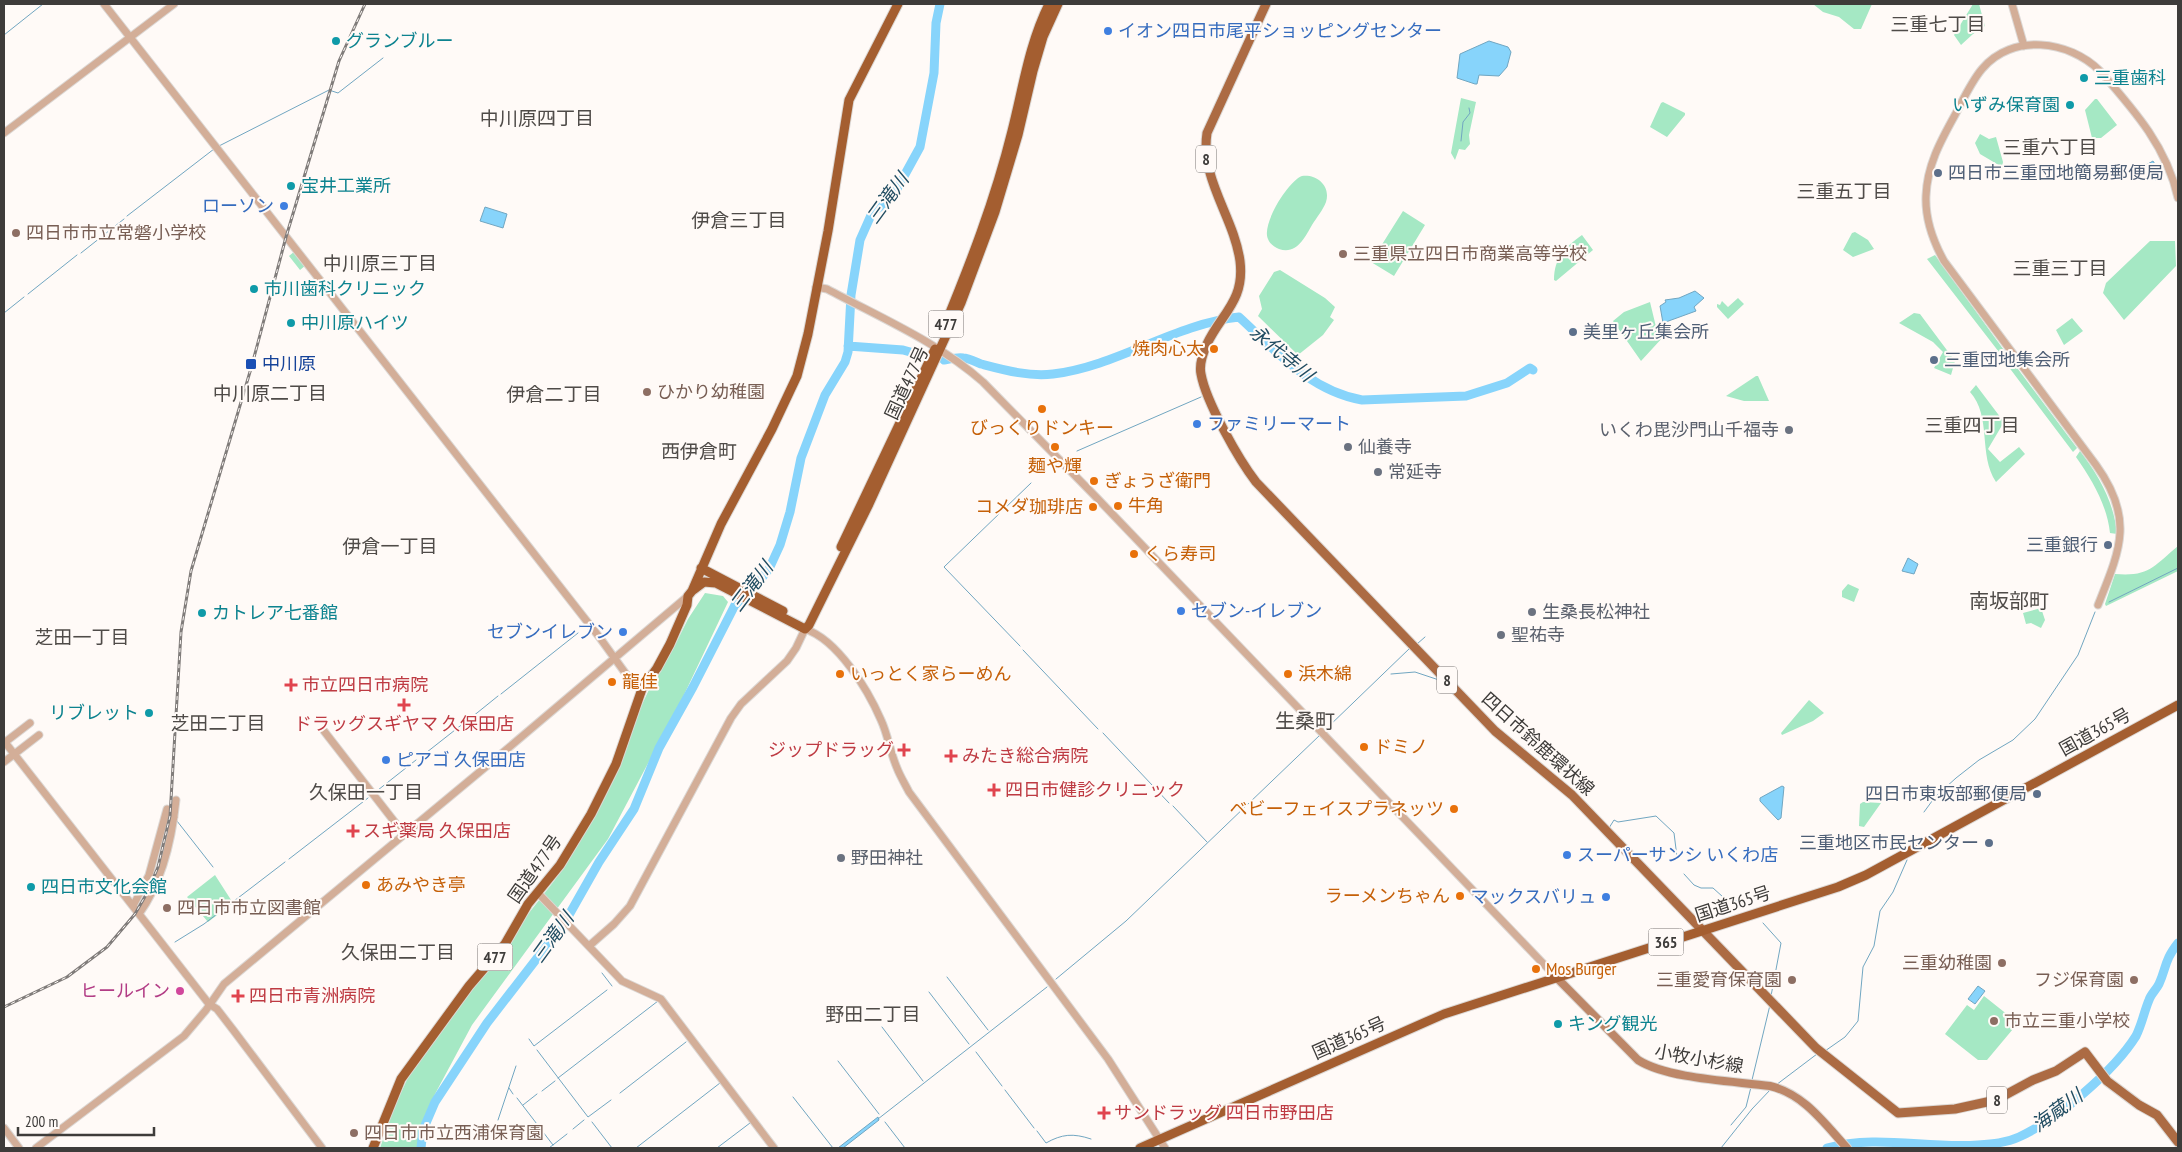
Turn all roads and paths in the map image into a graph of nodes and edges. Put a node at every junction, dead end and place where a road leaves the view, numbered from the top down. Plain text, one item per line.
1 (104, 4) edge
2 (174, 4) edge
3 (898, 4) edge
4 (1050, 4) edge
5 (1058, 4) edge
6 (1266, 4) edge
7 (2012, 4) edge
8 (130, 37) junction
9 (2024, 46) junction
10 (4, 133) edge
11 (2178, 198) edge
12 (816, 287) junction
13 (938, 349) junction
14 (869, 504) junction
15 (840, 548) junction
16 (703, 570) junction
17 (692, 591) junction
18 (2098, 605) dead end
19 (790, 618) junction
20 (807, 627) junction
21 (615, 658) junction
22 (632, 686) dead end
23 (2178, 705) edge
24 (30, 723) dead end
25 (324, 731) dead end
26 (39, 735) dead end
27 (4, 742) edge
28 (15, 754) junction
29 (4, 762) edge
30 (176, 800) dead end
31 (174, 817) junction
32 (404, 834) junction
33 (540, 894) junction
34 (133, 906) junction
35 (139, 914) junction
36 (1704, 931) junction
37 (587, 943) junction
38 (1557, 978) junction
39 (209, 1004) junction
40 (4, 1128) edge
41 (1159, 1140) junction
42 (2178, 1142) edge
43 (19, 1148) edge
44 (36, 1148) edge
45 (322, 1148) edge
46 (373, 1148) edge
47 (774, 1148) edge
48 (1140, 1148) edge
49 (1165, 1148) edge
50 (1847, 1148) edge

1 - 8 street
2 - 8 street
3 - 12 highway, 国道477号 / 477
4 - 13 highway, 国道477号 / 477
5 - 13 highway, 国道477号 / 477
6 - 36 main road, 四日市鈴鹿環状線 / 8
7 - 9 street
8 - 10 street
8 - 21 street
9 - 11 street
9 - 18 street
12 - 13 street
12 - 16 highway, 国道477号 / 477
13 - 14 highway, 国道477号 / 477
13 - 15 highway, 国道477号 / 477
13 - 38 street
14 - 15 highway
14 - 20 highway, 国道477号 / 477
15 - 20 highway, 国道477号 / 477
16 - 17 highway, 国道477号 / 477
16 - 19 highway
17 - 19 highway
17 - 21 street
17 - 33 highway, 国道477号 / 477
19 - 20 highway
20 - 37 street
20 - 41 street
21 - 22 street
21 - 32 street
23 - 36 highway, 国道365号 / 365
24 - 27 street
25 - 32 street
26 - 28 street
27 - 28 street
28 - 29 street
28 - 34 street
30 - 31 street
31 - 34 street
31 - 35 street
32 - 39 street
33 - 37 street
33 - 46 highway, 国道477号 / 477
34 - 35 street
35 - 39 street
36 - 38 highway, 国道365号 / 365
36 - 42 main road, 四日市鈴鹿環状線 / 8
37 - 47 street
38 - 41 highway, 国道365号 / 365
38 - 50 main road, 小牧小杉線
39 - 44 street
39 - 45 street
40 - 43 street
41 - 48 highway, 国道365号 / 365
41 - 49 street

